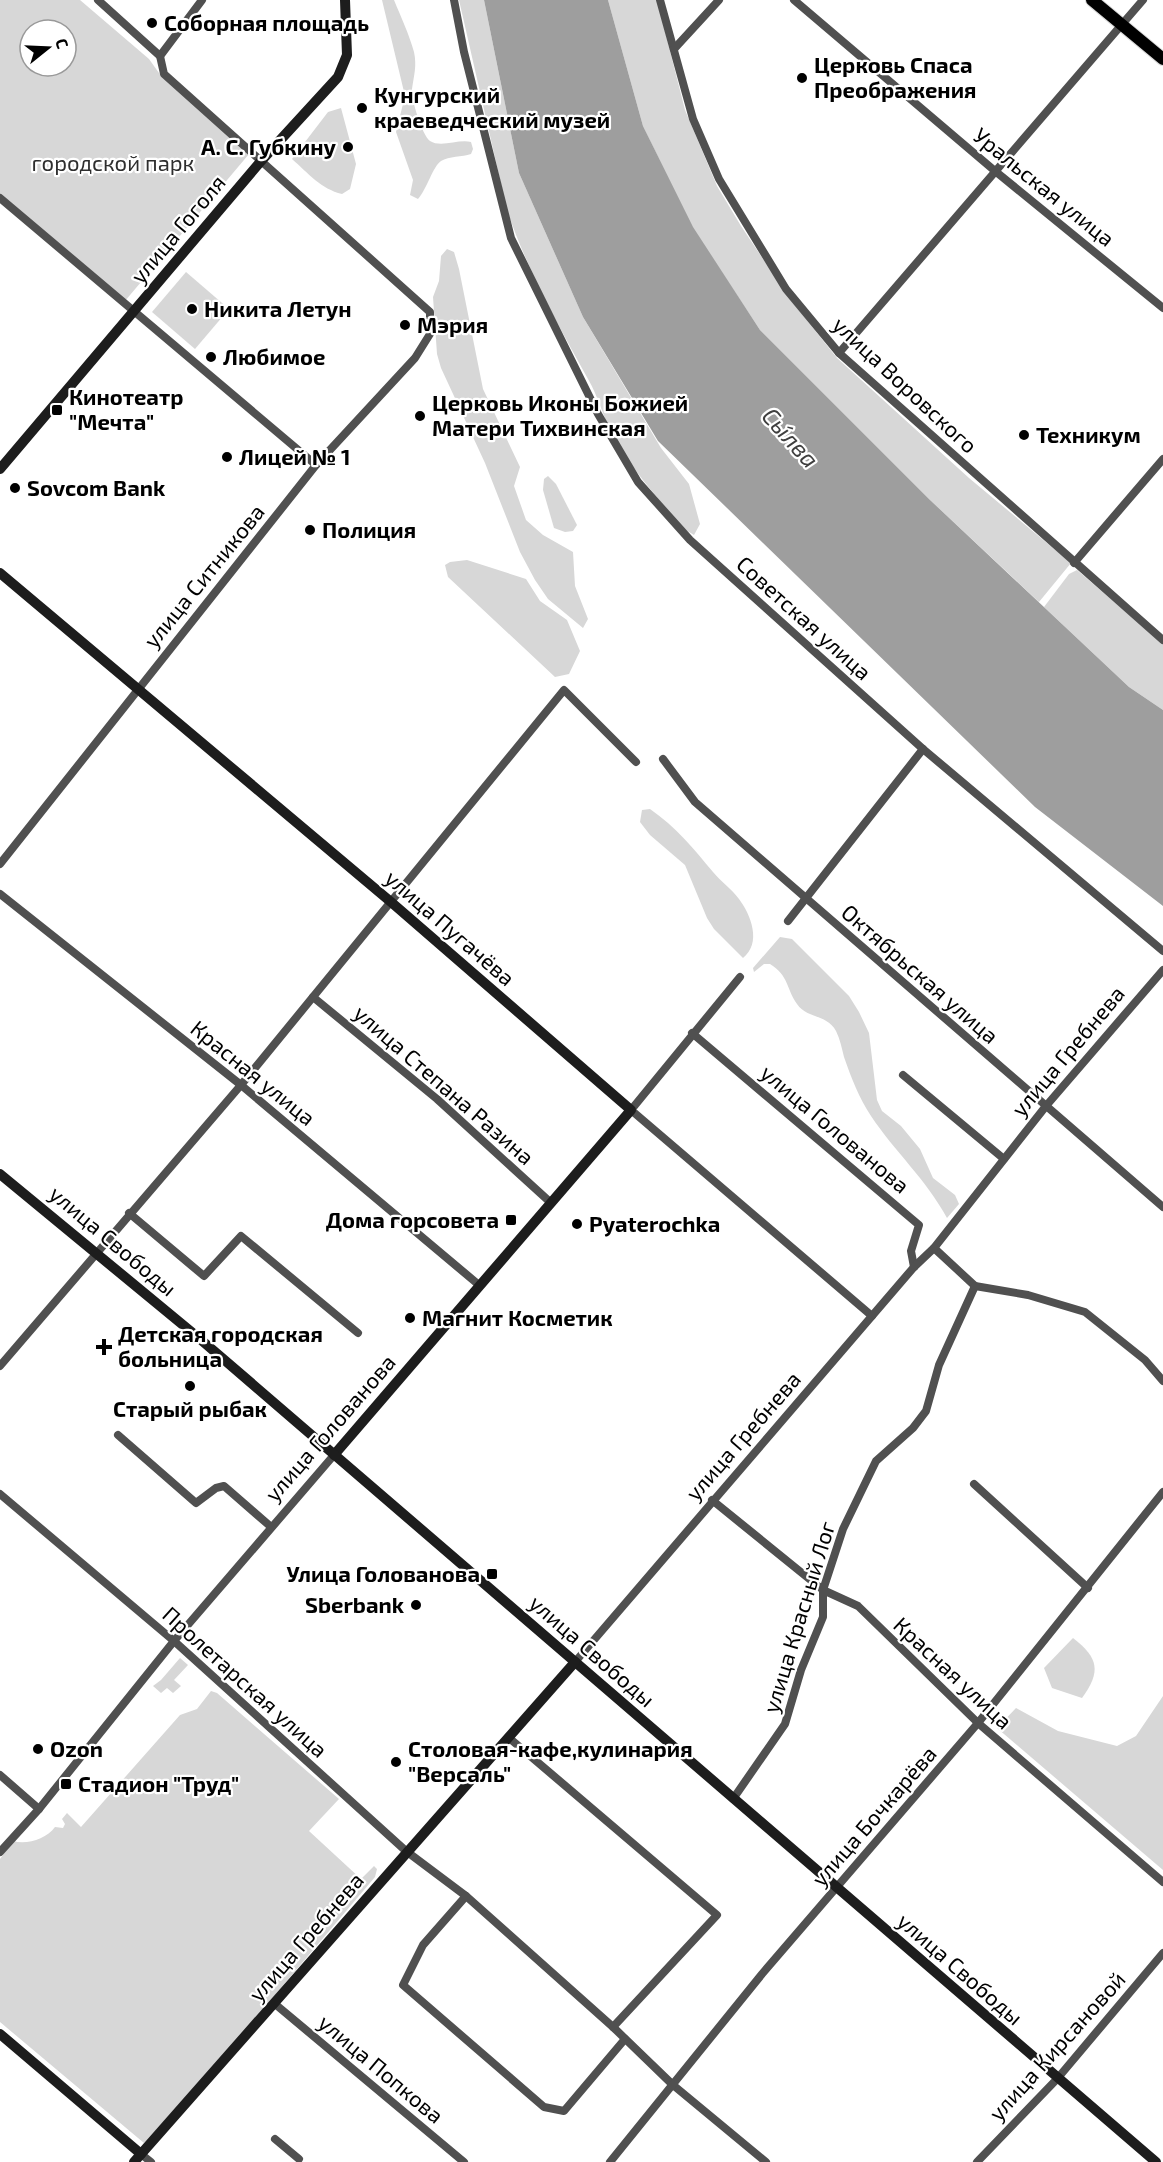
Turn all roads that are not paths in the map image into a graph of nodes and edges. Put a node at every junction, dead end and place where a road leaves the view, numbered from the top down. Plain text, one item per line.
1 (98, 0) edge
2 (202, 0) edge
3 (345, 0) edge
4 (454, 0) edge
5 (660, 0) edge
6 (719, 0) edge
7 (794, 0) edge
8 (1092, 0) edge
9 (1143, 0) edge
10 (1123, 26) junction
11 (674, 49) junction
12 (160, 56) junction
13 (1163, 59) edge
14 (261, 161) junction
15 (995, 171) junction
16 (0, 198) edge
17 (1163, 308) edge
18 (133, 312) junction
19 (839, 353) junction
20 (1163, 459) edge
21 (316, 465) junction
22 (0, 470) edge
23 (1074, 563) junction
24 (0, 573) edge
25 (1163, 640) edge
26 (136, 689) junction
27 (923, 749) junction
28 (663, 759) dead end
29 (636, 762) dead end
30 (0, 864) edge
31 (0, 894) edge
32 (805, 899) junction
33 (391, 902) junction
34 (788, 921) dead end
35 (1163, 951) edge
36 (1163, 969) edge
37 (740, 977) dead end
38 (313, 997) junction
39 (692, 1034) junction
40 (903, 1075) dead end
41 (241, 1085) junction
42 (1046, 1106) junction
43 (631, 1110) junction
44 (1004, 1159) junction
45 (0, 1174) edge
46 (550, 1202) junction
47 (1163, 1207) edge
48 (129, 1213) junction
49 (934, 1248) junction
50 (96, 1251) junction
51 (914, 1267) junction
52 (479, 1285) junction
53 (975, 1286) junction
54 (872, 1316) junction
55 (358, 1333) dead end
56 (0, 1366) edge
57 (1163, 1381) edge
58 (118, 1435) dead end
59 (334, 1455) junction
60 (974, 1484) dead end
61 (1163, 1492) edge
62 (0, 1494) edge
63 (712, 1500) junction
64 (270, 1526) junction
65 (1088, 1588) junction
66 (824, 1590) junction
67 (174, 1641) junction
68 (574, 1662) junction
69 (978, 1723) junction
70 (508, 1737) junction
71 (0, 1775) edge
72 (733, 1799) junction
73 (39, 1809) junction
74 (406, 1851) junction
75 (0, 1852) edge
76 (1163, 1882) edge
77 (836, 1888) junction
78 (466, 1896) junction
79 (1163, 1953) edge
80 (275, 2004) junction
81 (613, 2027) junction
82 (0, 2034) edge
83 (625, 2039) junction
84 (1057, 2079) junction
85 (673, 2085) junction
86 (275, 2139) dead end
87 (137, 2158) edge
88 (299, 2161) edge
89 (151, 2162) edge
90 (464, 2162) edge
91 (610, 2162) edge
92 (766, 2162) edge
93 (977, 2162) edge
94 (1156, 2162) edge

1 - 12 street
2 - 12 street
3 - 14 street, улица Гоголя
4 - 27 street, Советская улица
5 - 11 street, улица Воровского
6 - 11 street
7 - 15 street, Уральская улица
8 - 10 main road
9 - 10 street
10 - 13 main road
10 - 15 street
11 - 19 street, улица Воровского
12 - 14 street
14 - 18 street, улица Гоголя
14 - 21 street, улица Ситникова
15 - 17 street, Уральская улица
15 - 19 street
16 - 18 street
18 - 21 street
18 - 22 street, улица Гоголя
19 - 23 street, улица Воровского
20 - 23 street
21 - 26 street, улица Ситникова
23 - 25 street, улица Воровского
24 - 26 street, улица Пугачёва
26 - 30 street, улица Ситникова
26 - 33 street, улица Пугачёва
27 - 32 street
27 - 35 street, Советская улица
28 - 32 street, Октябрьская улица
29 - 33 street
31 - 41 street, Красная улица
32 - 34 street
32 - 42 street, Октябрьская улица
33 - 38 street
33 - 43 street, улица Пугачёва
36 - 42 street, улица Гребнева
37 - 39 street, улица Голованова
38 - 41 street
38 - 46 street, улица Степана Разина
39 - 43 street, улица Голованова
39 - 51 street, улица Голованова
40 - 44 street
41 - 48 street
41 - 52 street, Красная улица
42 - 44 street, улица Гребнева
42 - 47 street, Октябрьская улица
43 - 46 street, улица Голованова
43 - 54 street, улица Пугачёва
44 - 49 street, улица Гребнева
45 - 50 street, улица Свободы
46 - 52 street, улица Голованова
48 - 50 street
48 - 55 street
49 - 51 street, улица Гребнева
49 - 53 street
50 - 56 street
50 - 59 street, улица Свободы
51 - 54 street, улица Гребнева
52 - 59 street, улица Голованова
53 - 57 street
53 - 66 street, улица Красный Лог
54 - 63 street, улица Гребнева
58 - 64 street
59 - 64 street, улица Голованова
59 - 68 street, улица Свободы
60 - 65 street
61 - 65 street, улица Бочкарёва
62 - 67 street, Пролетарская улица
63 - 66 street, Красная улица
63 - 68 street, улица Гребнева
64 - 67 street, улица Голованова
65 - 69 street, улица Бочкарёва
66 - 69 street, Красная улица
66 - 72 street, улица Красный Лог
67 - 73 street, улица Голованова
67 - 74 street, Пролетарская улица
68 - 70 street, улица Гребнева
68 - 72 street, улица Свободы
69 - 76 street, Красная улица
69 - 77 street, улица Бочкарёва
70 - 74 street, улица Гребнева
70 - 81 street
71 - 73 street
72 - 77 street, улица Свободы
73 - 75 street, улица Голованова
74 - 78 street, Пролетарская улица
74 - 80 street, улица Гребнева
77 - 84 street, улица Свободы
77 - 85 street, улица Бочкарёва
78 - 81 street, Пролетарская улица
78 - 83 street
79 - 84 street, улица Кирсановой
80 - 87 street, улица Гребнева
80 - 90 street, улица Попкова
81 - 83 street, Пролетарская улица
82 - 87 street
83 - 85 street, Пролетарская улица
84 - 93 street, улица Кирсановой
84 - 94 street, улица Свободы
85 - 91 street, улица Бочкарёва
85 - 92 street, Пролетарская улица
86 - 88 street
87 - 89 street

